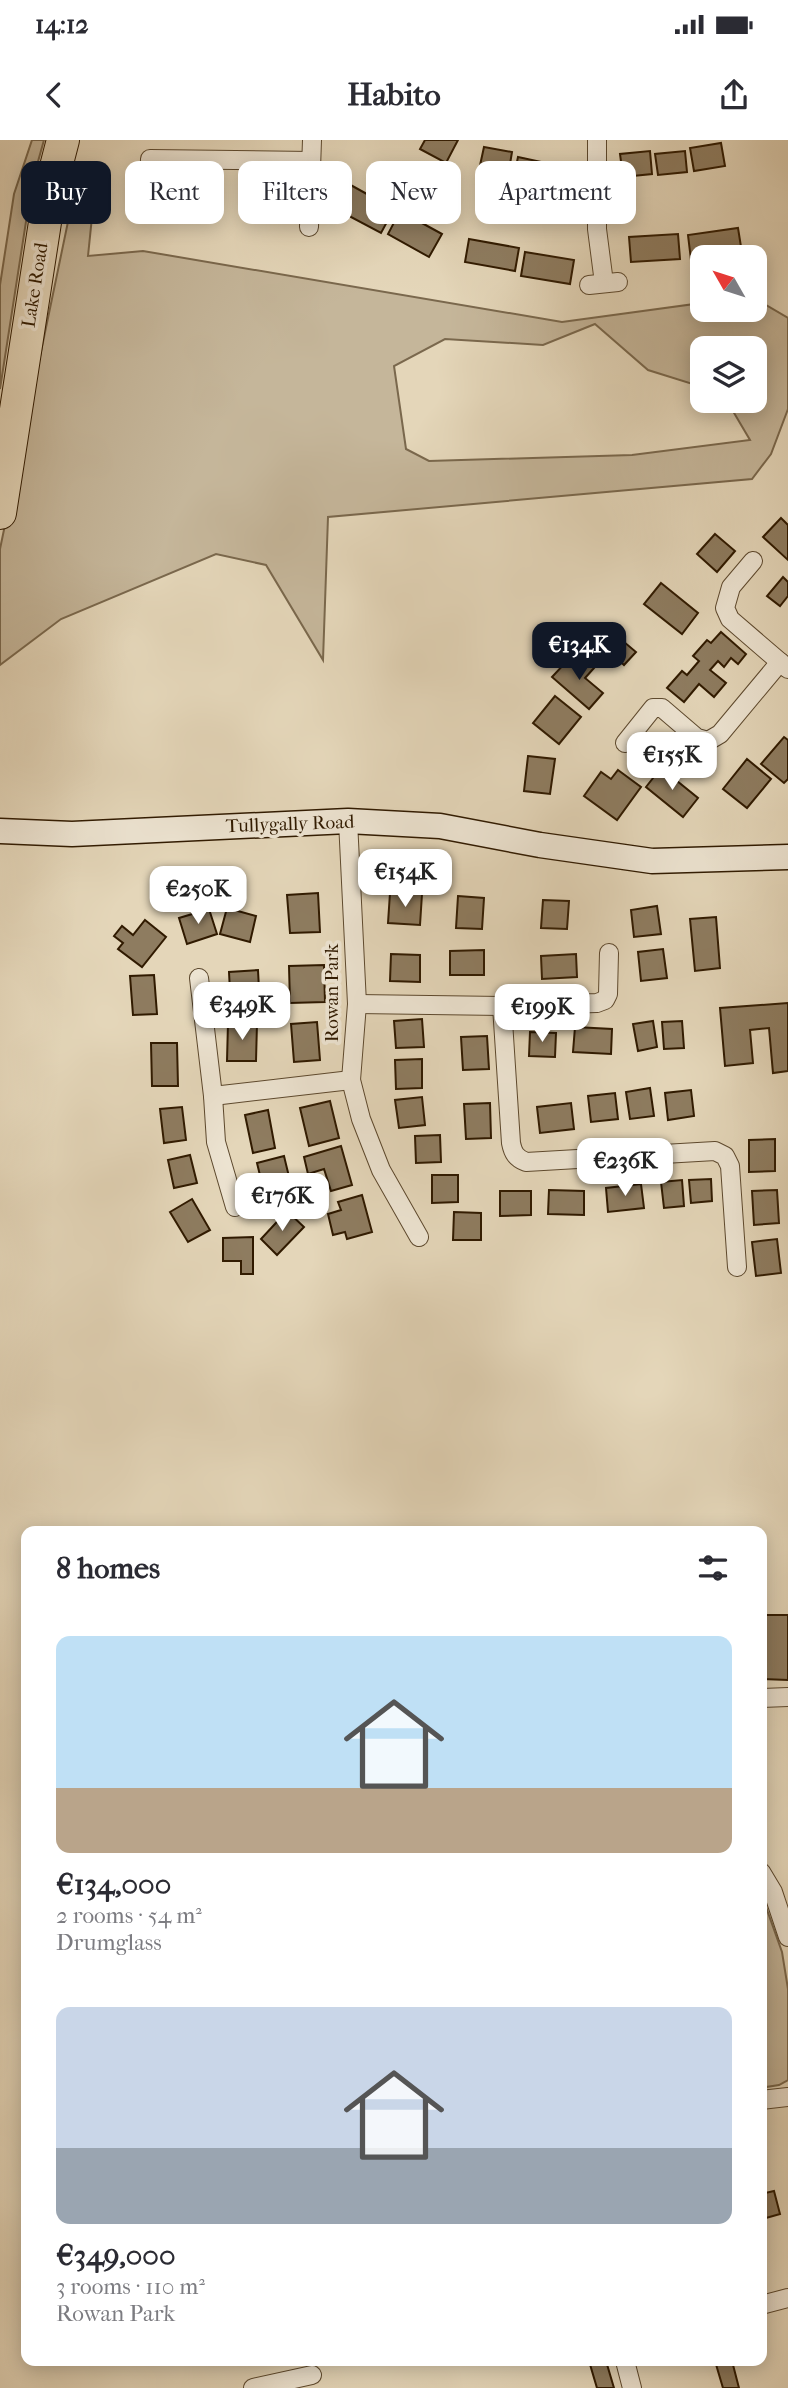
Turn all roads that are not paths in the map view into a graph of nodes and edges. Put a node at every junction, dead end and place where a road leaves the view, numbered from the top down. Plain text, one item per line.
1 (63, 140) edge
2 (312, 140) edge
3 (597, 140) edge
4 (150, 161) edge
5 (257, 161) edge
6 (311, 161) edge
7 (309, 224) edge
8 (309, 227) dead end
9 (604, 283) dead end
10 (0, 513) edge
11 (753, 561) dead end
12 (784, 666) edge
13 (625, 743) dead end
14 (348, 821) junction
15 (0, 831) edge
16 (788, 857) edge
17 (609, 953) dead end
18 (199, 978) dead end
19 (357, 1004) junction
20 (502, 1006) junction
21 (351, 1080) junction
22 (213, 1096) junction
23 (234, 1207) dead end
24 (419, 1237) dead end
25 (737, 1267) dead end
26 (788, 1697) edge
27 (767, 1698) edge
28 (767, 1882) edge
29 (788, 1937) edge
30 (788, 2098) edge
31 (767, 2100) edge
32 (788, 2298) edge
33 (767, 2303) edge
34 (626, 2366) edge
35 (312, 2375) edge
36 (253, 2388) edge
37 (632, 2388) edge

1 - 10 highway, Lake Road
2 - 6 street
3 - 9 street
4 - 5 street
7 - 8 street
11 - 12 street
12 - 13 street
14 - 15 street, Tullygally Road
14 - 16 street, Tullygally Road
14 - 19 street, Rowan Park
17 - 20 street
18 - 22 street
19 - 20 street
19 - 21 street, Rowan Park
20 - 25 street
21 - 22 street
21 - 24 street, Rowan Park
22 - 23 street
26 - 27 street
28 - 29 street
30 - 31 street
32 - 33 street
34 - 37 street
35 - 36 street

